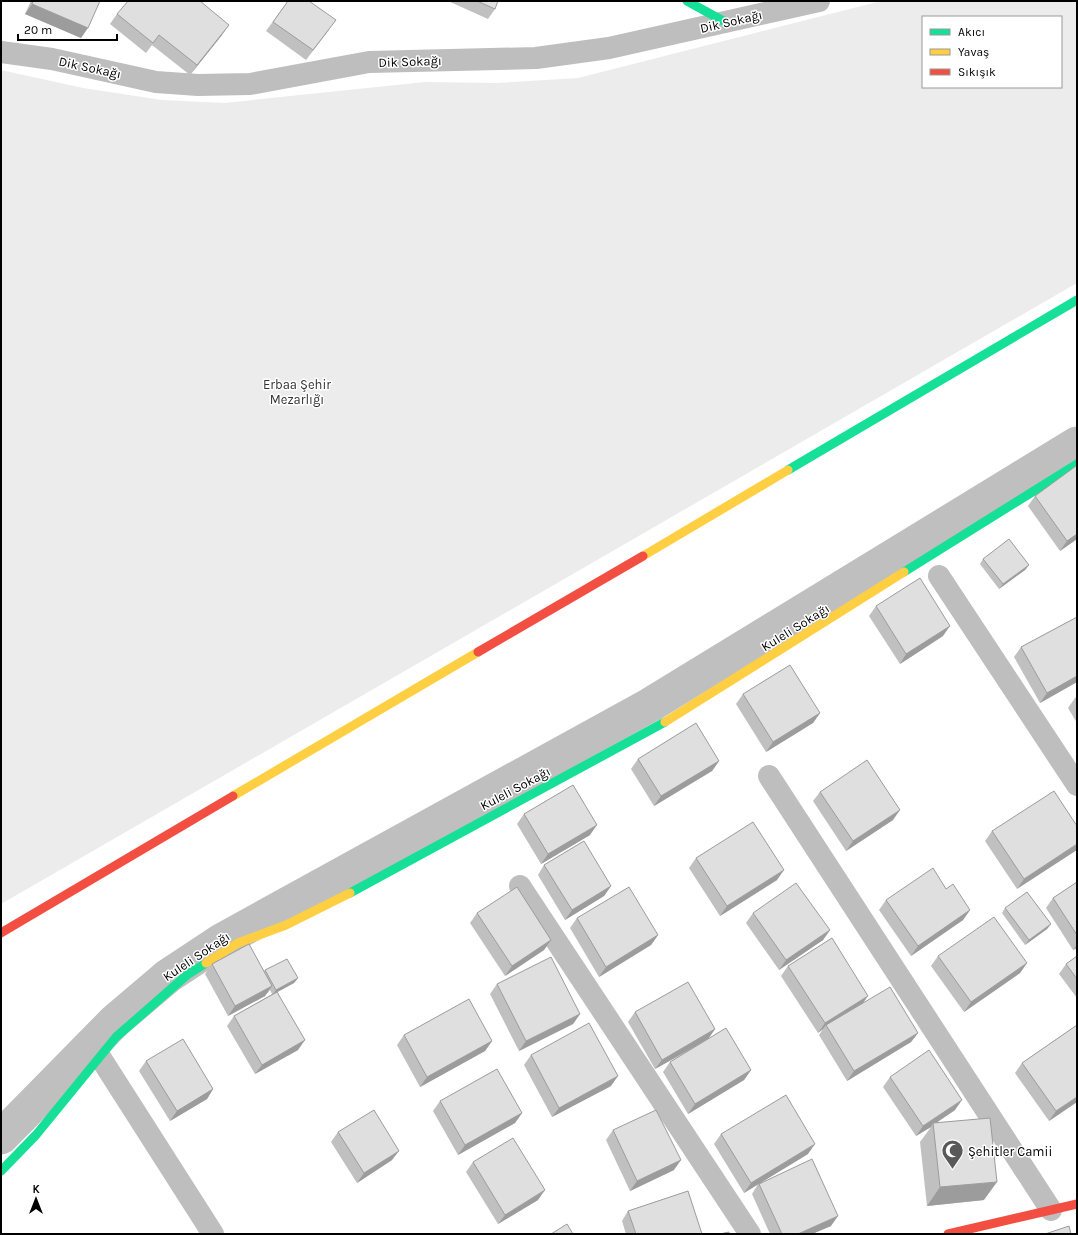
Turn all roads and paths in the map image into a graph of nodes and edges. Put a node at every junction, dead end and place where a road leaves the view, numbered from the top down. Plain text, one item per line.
1 (687, 1) edge
2 (819, 1) edge
3 (727, 23) junction
4 (1, 52) edge
5 (1077, 300) edge
6 (1077, 464) edge
7 (939, 576) dead end
8 (769, 776) dead end
9 (1077, 785) edge
10 (520, 886) dead end
11 (1, 934) edge
12 (100, 1057) junction
13 (1, 1171) edge
14 (1077, 1204) edge
15 (1051, 1210) junction
16 (213, 1234) edge
17 (750, 1234) edge
18 (948, 1234) edge

1 - 3 street
2 - 3 street, Dik Sokağı
3 - 4 street, Dik Sokağı
5 - 11 street
6 - 12 street, Kuleli Sokağı
7 - 9 street
8 - 15 street
10 - 17 street
12 - 13 street, Kuleli Sokağı
12 - 16 street
14 - 15 street
15 - 18 street

